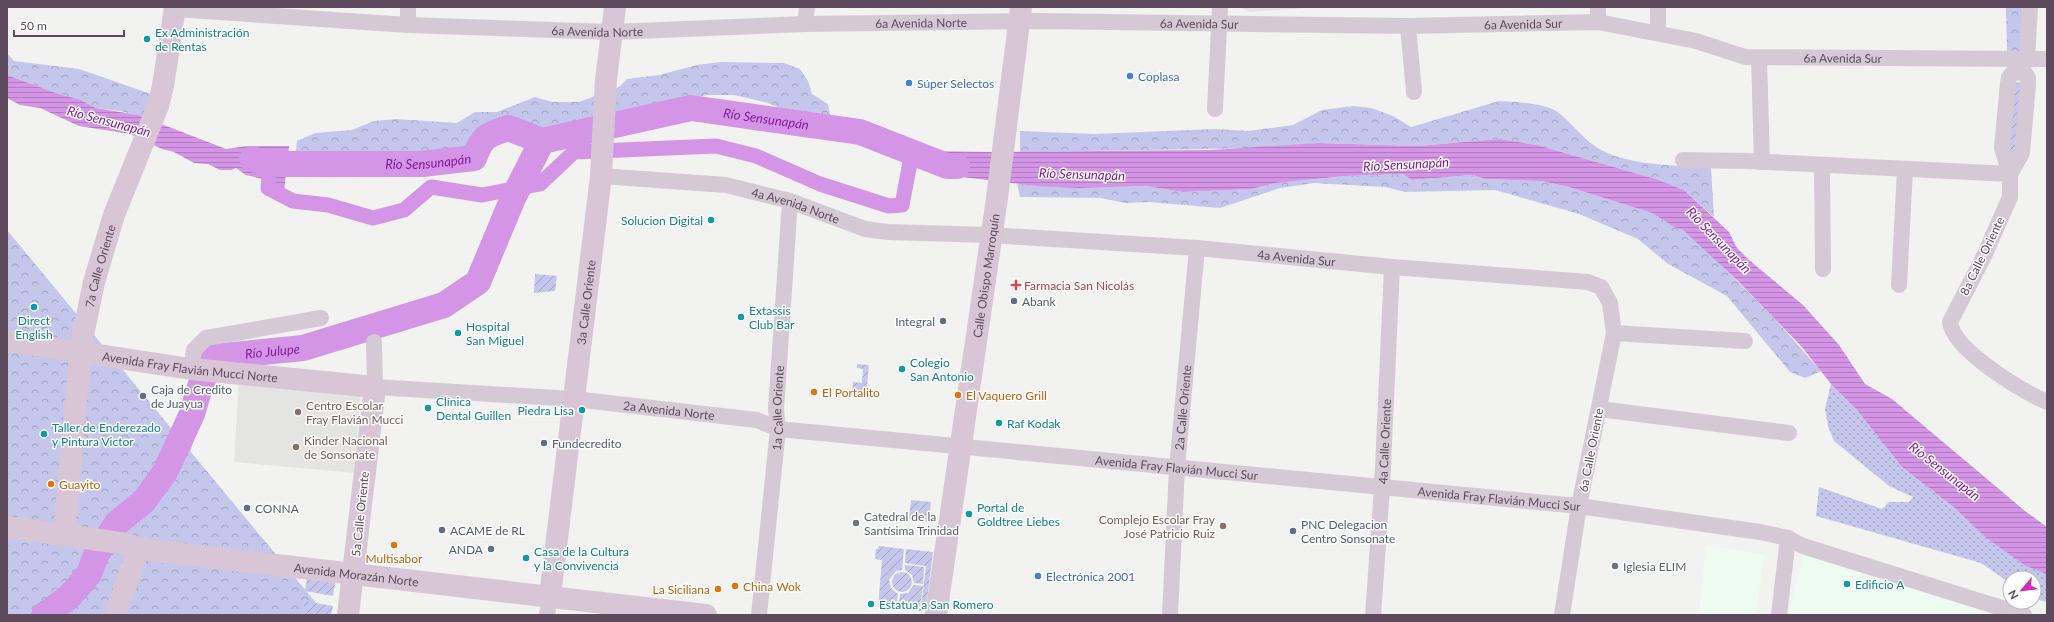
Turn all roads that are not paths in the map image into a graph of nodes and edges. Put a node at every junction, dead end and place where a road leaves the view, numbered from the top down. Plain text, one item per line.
1 (408, 7) edge
2 (615, 7) edge
3 (807, 7) edge
4 (1220, 7) edge
5 (1658, 7) edge
6 (2030, 7) edge
7 (175, 8) edge
8 (1021, 14) edge
9 (1598, 14) edge
10 (805, 24) junction
11 (1220, 24) junction
12 (408, 25) junction
13 (1408, 26) junction
14 (612, 32) junction
15 (1658, 34) junction
16 (1759, 58) junction
17 (2047, 59) edge
18 (2023, 63) junction
19 (1414, 92) dead end
20 (1215, 109) dead end
21 (1683, 160) dead end
22 (1762, 162) junction
23 (1822, 165) junction
24 (601, 168) junction
25 (1905, 169) junction
26 (2010, 174) junction
27 (790, 201) junction
28 (990, 235) junction
29 (1197, 248) junction
30 (1392, 268) junction
31 (1822, 269) dead end
32 (1899, 285) dead end
33 (1601, 286) joint
34 (321, 318) dead end
35 (1614, 333) junction
36 (7, 341) edge
37 (1744, 341) dead end
38 (374, 342) dead end
39 (81, 352) junction
40 (189, 368) junction
41 (375, 387) junction
42 (574, 399) junction
43 (2047, 402) edge
44 (1599, 409) junction
45 (778, 428) junction
46 (1789, 433) dead end
47 (962, 447) junction
48 (1177, 468) junction
49 (1382, 488) junction
50 (1579, 506) junction
51 (7, 527) edge
52 (69, 535) junction
53 (1788, 538) junction
54 (133, 546) junction
55 (353, 575) junction
56 (549, 606) edge
57 (114, 615) edge
58 (348, 615) edge
59 (706, 615) edge
60 (760, 615) edge
61 (936, 615) edge
62 (1170, 615) edge
63 (1373, 615) edge
64 (1562, 615) edge
65 (1779, 615) edge
66 (2024, 615) edge

1 - 12 street
2 - 14 main road, 3a Calle Oriente
3 - 10 street
4 - 11 street
5 - 15 street
6 - 18 street
7 - 12 street, 6a Avenida Norte
7 - 39 main road, 7a Calle Oriente
8 - 10 street, 6a Avenida Norte
8 - 11 street, 6a Avenida Sur
8 - 28 main road, Calle Obispo Marroquín
9 - 13 street, 6a Avenida Sur
9 - 15 street, 6a Avenida Sur
10 - 14 street, 6a Avenida Norte
11 - 13 street, 6a Avenida Sur
11 - 20 street
12 - 14 street, 6a Avenida Norte
13 - 19 street
14 - 24 main road, 3a Calle Oriente
15 - 16 street, 6a Avenida Sur
16 - 18 street, 6a Avenida Sur
16 - 22 street
17 - 18 street, 6a Avenida Sur
18 - 26 street, 8a Calle Oriente
21 - 22 street
22 - 23 street
23 - 25 street
23 - 31 street
24 - 27 street, 4a Avenida Norte
24 - 42 main road, 3a Calle Oriente
25 - 26 street
25 - 32 street
26 - 43 street, 8a Calle Oriente
27 - 28 street, 4a Avenida Norte
27 - 45 street, 1a Calle Oriente
28 - 29 street, 4a Avenida Sur
28 - 47 main road, Calle Obispo Marroquín
29 - 30 street, 4a Avenida Sur
29 - 48 street, 2a Calle Oriente
30 - 33 street, 4a Avenida Sur
30 - 49 street, 4a Calle Oriente
33 - 35 street, 6a Calle Oriente
34 - 40 street
35 - 37 street
35 - 44 street, 6a Calle Oriente
36 - 39 main road, Avenida Fray Flavián Mucci Norte
38 - 41 street, 5a Calle Oriente
39 - 40 main road, Avenida Fray Flavián Mucci Norte
39 - 52 main road, 7a Calle Oriente
40 - 41 main road, Avenida Fray Flavián Mucci Norte
41 - 42 street, 2a Avenida Norte
41 - 55 main road, 5a Calle Oriente
42 - 45 street, 2a Avenida Norte
42 - 56 main road, 3a Calle Oriente
44 - 46 street
44 - 50 street, 6a Calle Oriente
45 - 47 street, 2a Avenida Norte
45 - 60 street, 1a Calle Oriente
47 - 48 street, Avenida Fray Flavián Mucci Sur
47 - 61 main road, Calle Obispo Marroquín
48 - 49 street, Avenida Fray Flavián Mucci Sur
48 - 62 street, 2a Calle Oriente
49 - 50 street, Avenida Fray Flavián Mucci Sur
49 - 63 street, 4a Calle Oriente
50 - 53 street, Avenida Fray Flavián Mucci Sur
50 - 64 street, 6a Calle Oriente
51 - 52 main road, Avenida Morazán Norte
52 - 54 main road, Avenida Morazán Norte
53 - 65 street
53 - 66 street, Avenida Fray Flavián Mucci Sur
54 - 55 main road, Avenida Morazán Norte
54 - 57 main road
55 - 56 main road, Avenida Morazán Norte
55 - 58 main road, 5a Calle Oriente
56 - 59 main road, Avenida Morazán Norte

